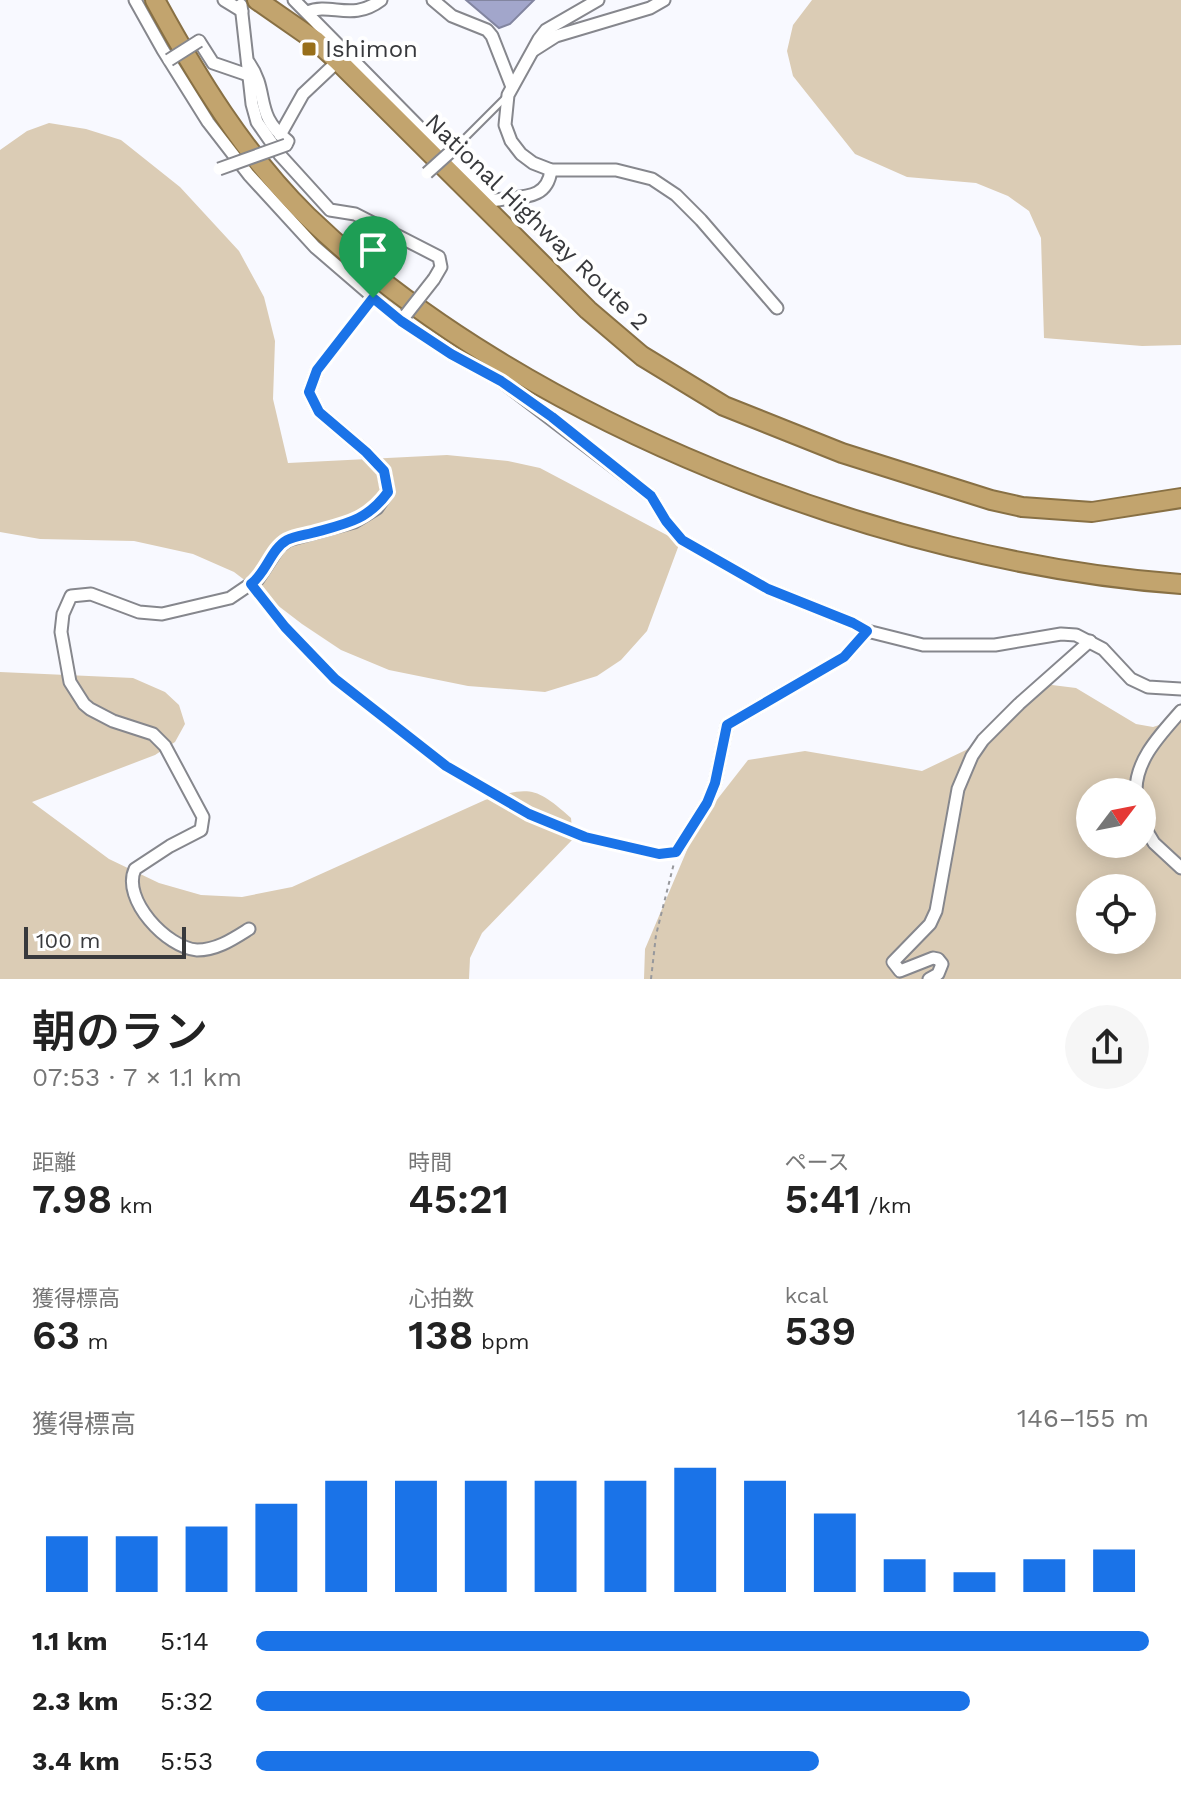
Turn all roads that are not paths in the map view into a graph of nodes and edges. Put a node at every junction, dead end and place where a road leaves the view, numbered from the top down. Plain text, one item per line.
1 (135, 0) edge
2 (155, 0) edge
3 (224, 0) edge
4 (294, 0) edge
5 (381, 0) edge
6 (433, 0) edge
7 (598, 0) edge
8 (664, 0) edge
9 (247, 5) edge
10 (307, 12) junction
11 (534, 51) junction
12 (169, 60) junction
13 (338, 61) junction
14 (248, 62) junction
15 (248, 75) junction
16 (510, 91) junction
17 (283, 140) junction
18 (457, 146) joint
19 (219, 169) dead end
20 (551, 170) junction
21 (427, 173) dead end
22 (373, 298) junction
23 (777, 308) dead end
24 (401, 321) junction
25 (1181, 498) edge
26 (1181, 584) edge
27 (867, 631) junction
28 (1090, 641) junction
29 (1181, 689) edge
30 (1181, 711) edge
31 (1138, 778) edge
32 (1156, 845) edge
33 (676, 852) road end
34 (1181, 868) edge
35 (249, 929) dead end
36 (929, 979) edge

1 - 12 street
2 - 26 highway
3 - 9 street
4 - 10 street
5 - 10 street
6 - 16 street
7 - 11 street
8 - 11 street
9 - 13 highway, National Highway Route 2
9 - 14 street
10 - 20 street
11 - 16 street
12 - 15 street, bridge
12 - 22 street
13 - 17 street
13 - 25 highway, National Highway Route 2
14 - 15 street
14 - 17 street
15 - 24 street, bridge
16 - 18 lane
16 - 20 street
17 - 19 street, bridge
18 - 21 street, bridge
20 - 23 street
22 - 24 street
22 - 35 street
24 - 27 street
27 - 28 street
27 - 33 street
28 - 29 street
28 - 36 street
30 - 31 street
32 - 34 street

